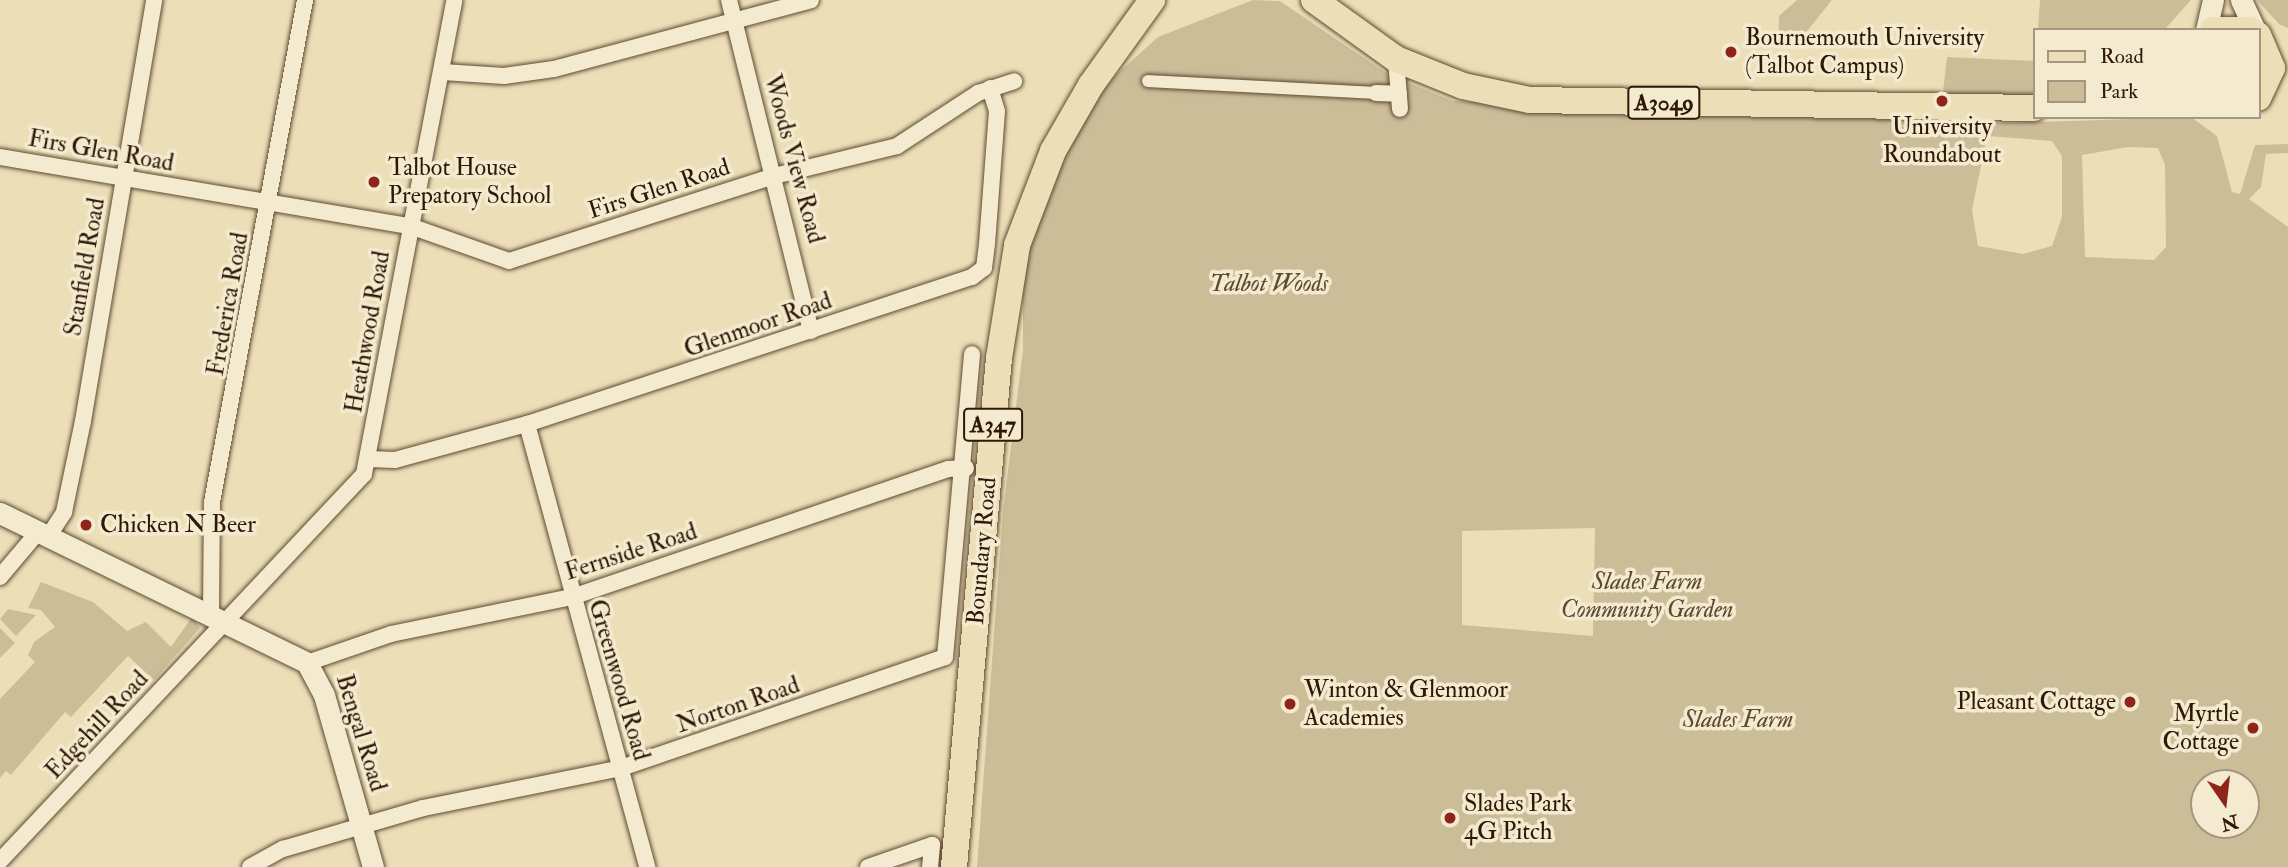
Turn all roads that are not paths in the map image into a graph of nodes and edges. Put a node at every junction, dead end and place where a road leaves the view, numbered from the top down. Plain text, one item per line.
1 (154, 0) edge
2 (305, 0) edge
3 (454, 0) edge
4 (729, 0) edge
5 (811, 0) edge
6 (2213, 0) edge
7 (2241, 0) edge
8 (1315, 1) edge
9 (1145, 5) edge
10 (734, 20) junction
11 (2206, 28) edge
12 (2254, 28) edge
13 (2260, 35) edge
14 (2260, 41) edge
15 (2288, 51) edge
16 (1396, 59) junction
17 (443, 72) junction
18 (1014, 81) dead end
19 (1148, 81) dead end
20 (2288, 83) edge
21 (990, 88) junction
22 (1376, 93) joint
23 (2260, 95) edge
24 (2032, 108) edge
25 (0, 157) edge
26 (774, 176) junction
27 (124, 177) junction
28 (269, 204) junction
29 (410, 226) junction
30 (811, 331) junction
31 (972, 354) dead end
32 (527, 424) junction
33 (369, 459) junction
34 (966, 468) junction
35 (0, 513) edge
36 (43, 534) junction
37 (0, 578) edge
38 (572, 597) junction
39 (219, 618) junction
40 (307, 663) junction
41 (621, 768) junction
42 (361, 825) junction
43 (0, 861) edge
44 (250, 867) edge
45 (373, 867) edge
46 (647, 867) edge
47 (868, 867) edge
48 (930, 867) edge
49 (954, 867) edge

1 - 27 street, Stanfield Road
2 - 28 street, Frederica Road
3 - 17 street, Heathwood Road
4 - 10 street, Woods View Road
5 - 10 street
6 - 11 street
7 - 12 street
8 - 16 main road, A3049
9 - 49 main road, Boundary Road / A347
10 - 17 street
10 - 26 street, Woods View Road
13 - 15 main road
14 - 23 main road
16 - 22 street
16 - 24 main road, A3049
17 - 29 street, Heathwood Road
18 - 21 street, Firs Glen Road
19 - 22 street
20 - 23 main road
21 - 26 street, Firs Glen Road
21 - 30 street, Glenmoor Road
25 - 27 street, Firs Glen Road
26 - 29 street, Firs Glen Road
26 - 30 street, Woods View Road
27 - 28 street, Firs Glen Road
27 - 36 street, Stanfield Road
28 - 29 street, Firs Glen Road
28 - 39 street, Frederica Road
29 - 33 street, Heathwood Road
30 - 32 street, Glenmoor Road
31 - 34 street, Norton Road
32 - 33 street, Glenmoor Road
32 - 38 street, Greenwood Road
33 - 39 street, Heathwood Road
34 - 38 street, Fernside Road
34 - 41 street, Norton Road
35 - 36 street, Bengal Road
36 - 37 street, Stanfield Road
36 - 39 street, Bengal Road
38 - 40 street, Fernside Road
38 - 41 street, Greenwood Road
39 - 40 street, Bengal Road
39 - 43 street, Edgehill Road
40 - 42 street, Bengal Road
41 - 42 street, Norton Road
41 - 46 street, Greenwood Road
42 - 44 street, Norton Road
42 - 45 street, Bengal Road
47 - 48 street

